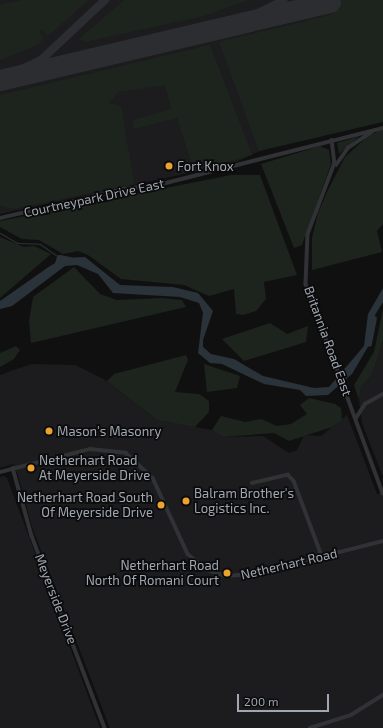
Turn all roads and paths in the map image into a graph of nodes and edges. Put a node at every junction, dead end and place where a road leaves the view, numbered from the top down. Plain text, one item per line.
1 (383, 128) edge
2 (375, 130) junction
3 (332, 140) junction
4 (334, 168) junction
5 (0, 218) edge
6 (383, 394) edge
7 (356, 418) junction
8 (13, 468) junction
9 (0, 472) edge
10 (252, 483) dead end
11 (383, 493) edge
12 (383, 541) edge
13 (322, 556) junction
14 (383, 694) edge
15 (105, 728) edge
16 (310, 728) edge

1 - 2 street
2 - 3 street, Courtneypark Drive East
2 - 4 street
3 - 4 street, Britannia Road East
3 - 5 street, Courtneypark Drive East
4 - 7 street, Britannia Road East
6 - 7 street
7 - 11 street, Britannia Road East
8 - 9 street, Netherhart Road
8 - 13 street, Netherhart Road
8 - 15 street, Meyerside Drive
10 - 13 street
12 - 13 street, Netherhart Road
14 - 16 street

